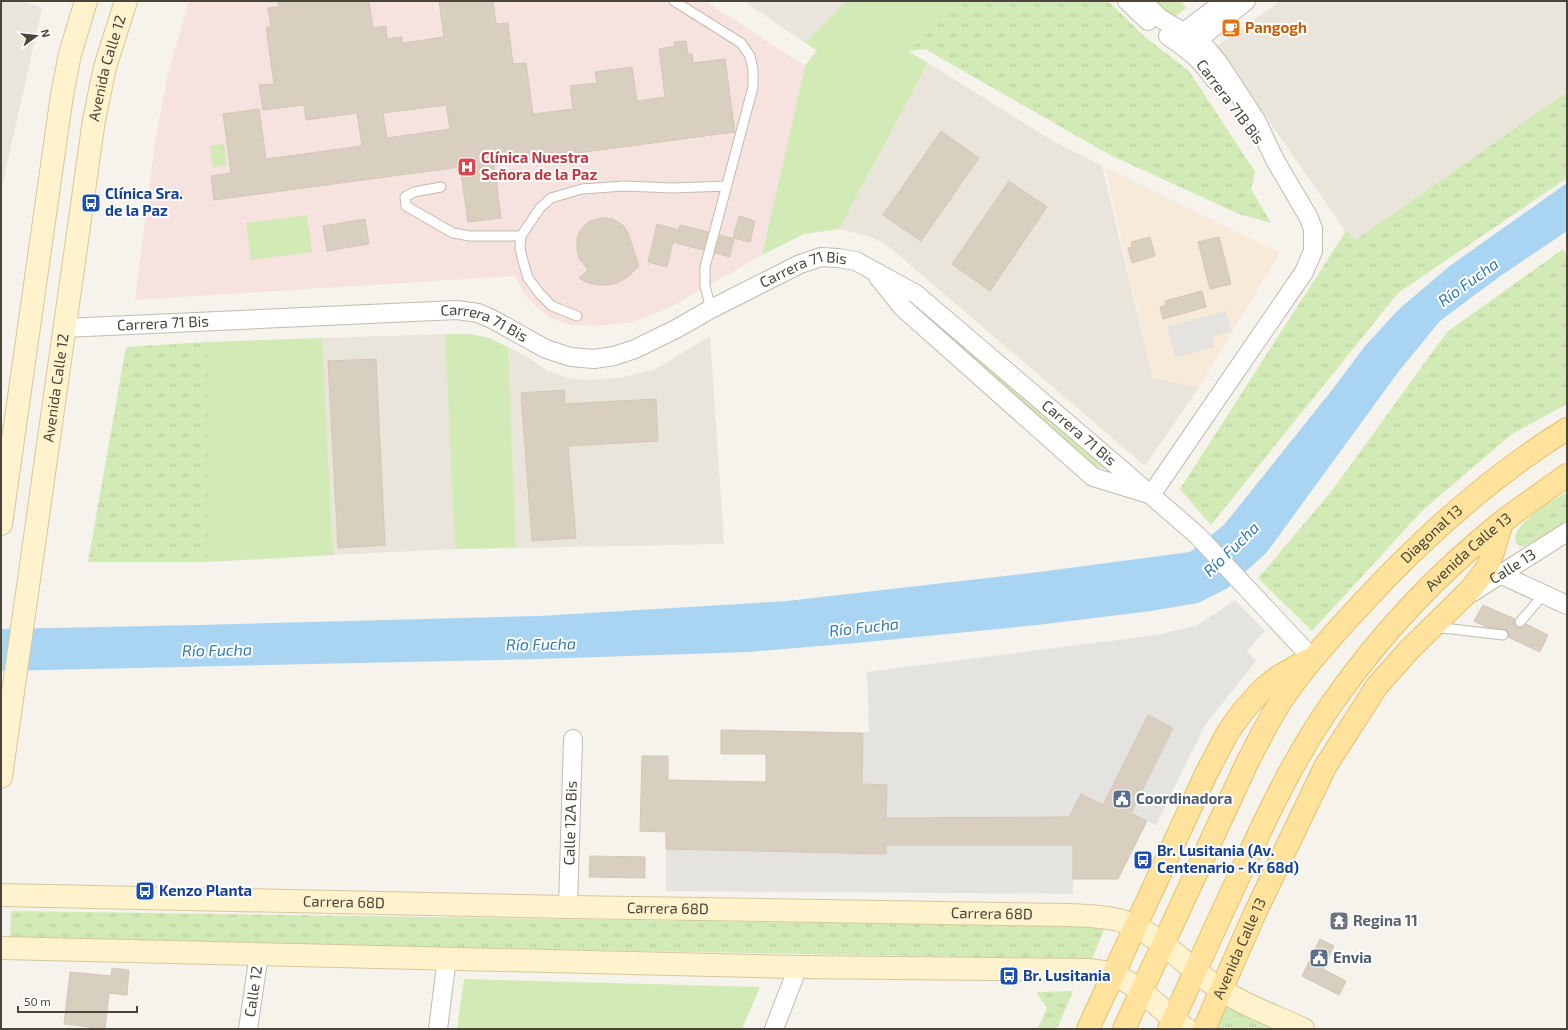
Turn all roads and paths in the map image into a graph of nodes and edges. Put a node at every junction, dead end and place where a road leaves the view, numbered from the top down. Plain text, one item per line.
1 (85, 1) edge
2 (126, 1) edge
3 (674, 1) edge
4 (1127, 1) edge
5 (1142, 1) edge
6 (1225, 1) edge
7 (1246, 1) edge
8 (1185, 40) junction
9 (727, 186) junction
10 (441, 187) dead end
11 (521, 236) junction
12 (873, 270) junction
13 (711, 309) junction
14 (577, 316) dead end
15 (64, 328) junction
16 (1567, 429) edge
17 (1567, 475) edge
18 (1151, 496) junction
19 (1502, 522) junction
20 (1, 524) edge
21 (1567, 532) edge
22 (1493, 571) junction
23 (1544, 594) junction
24 (1567, 605) edge
25 (1520, 622) dead end
26 (1431, 628) junction
27 (1503, 635) dead end
28 (1377, 644) junction
29 (1312, 658) junction
30 (1362, 707) junction
31 (573, 739) dead end
32 (1, 777) edge
33 (1, 895) edge
34 (568, 907) junction
35 (1135, 927) junction
36 (1163, 944) junction
37 (1, 948) edge
38 (260, 954) junction
39 (448, 958) junction
40 (798, 966) junction
41 (1195, 971) junction
42 (1113, 975) junction
43 (1221, 990) junction
44 (1140, 992) junction
45 (1176, 1026) edge
46 (248, 1029) edge
47 (438, 1029) edge
48 (774, 1029) edge
49 (1088, 1029) edge
50 (1124, 1029) edge
51 (1204, 1029) edge
52 (1303, 1029) edge

1 - 20 main road
2 - 15 main road, Avenida Calle 12
3 - 9 lane
4 - 8 street, Carrera 71B Bis
5 - 8 street, Carrera 71B Bis
6 - 8 street
7 - 8 street
8 - 18 street, Carrera 71B Bis
9 - 11 lane
9 - 13 lane
10 - 11 lane
11 - 14 lane
12 - 13 street, Carrera 71 Bis
12 - 18 street, Carrera 71 Bis
12 - 18 street, Carrera 71 Bis
13 - 15 street, Carrera 71 Bis
15 - 32 main road, Avenida Calle 12
16 - 29 main road, Diagonal 13
17 - 19 main road
18 - 29 street, Carrera 71 Bis
19 - 22 main road, Avenida Calle 13
19 - 28 main road, Avenida Calle 13
21 - 22 street, Calle 13
22 - 23 street
22 - 26 main road, Avenida Calle 13
23 - 24 street
23 - 25 lane
26 - 27 lane
26 - 30 main road, Avenida Calle 13
28 - 30 main road
28 - 41 main road, Avenida Calle 13
29 - 35 main road
29 - 36 main road
30 - 43 main road, Avenida Calle 13
31 - 34 street, Calle 12A Bis
33 - 34 main road, Carrera 68D
34 - 35 main road, Carrera 68D
35 - 36 main road, Carrera 68D
35 - 42 main road
36 - 41 main road, Carrera 68D
36 - 44 main road
37 - 38 main road
38 - 39 main road
38 - 46 street, Calle 12
39 - 40 main road
39 - 47 street
40 - 42 main road
40 - 48 street
41 - 43 main road, Carrera 68D
41 - 45 main road, Avenida Calle 13
42 - 44 main road
42 - 49 main road
43 - 51 main road, Avenida Calle 13
43 - 52 main road, Carrera 68D
44 - 45 main road
44 - 50 main road

